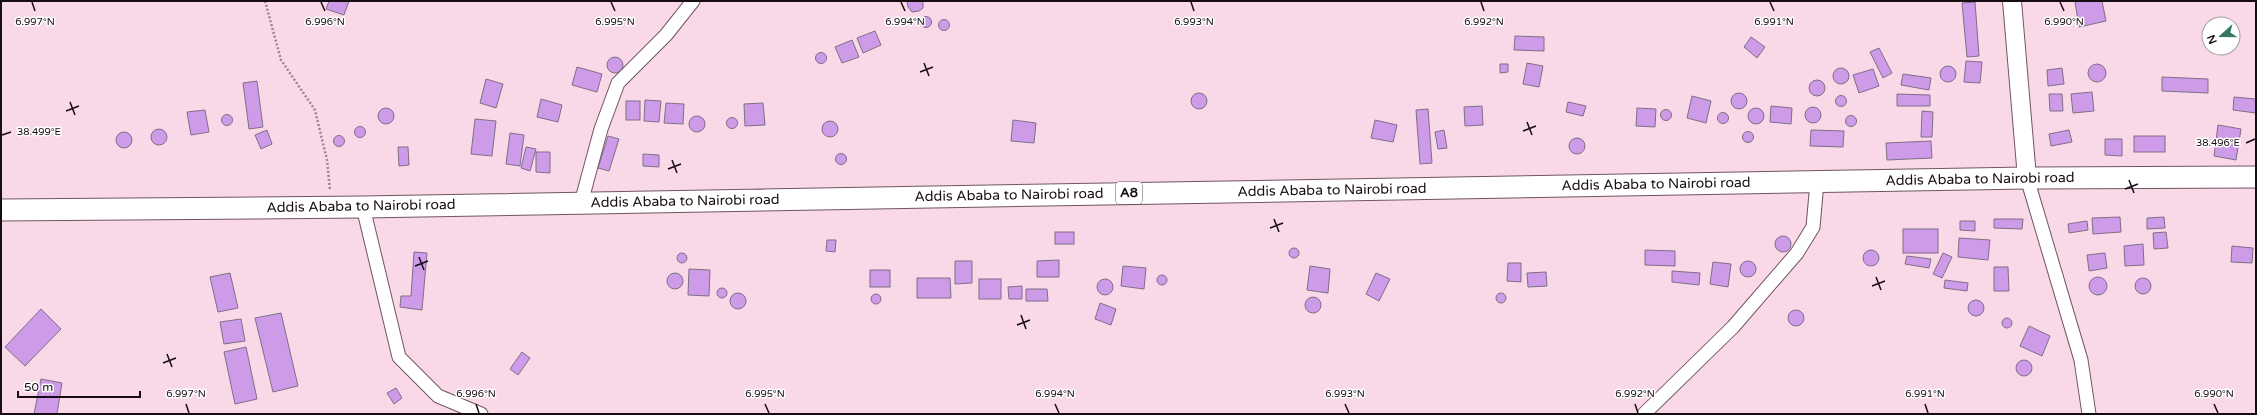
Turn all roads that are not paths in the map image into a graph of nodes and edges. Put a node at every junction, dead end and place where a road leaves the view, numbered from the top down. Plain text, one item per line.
1 (693, 1) edge
2 (2012, 1) edge
3 (2256, 177) edge
4 (2027, 178) junction
5 (1817, 182) junction
6 (581, 203) junction
7 (363, 207) junction
8 (1, 210) edge
9 (481, 414) edge
10 (1644, 414) edge
11 (2089, 414) edge

1 - 6 street
2 - 4 main road
3 - 4 highway, Addis Ababa to Nairobi road / A8
4 - 5 highway, Addis Ababa to Nairobi road / A8
4 - 11 street
5 - 6 highway, Addis Ababa to Nairobi road / A8
5 - 10 street
6 - 7 highway, Addis Ababa to Nairobi road / A8
7 - 8 highway, Addis Ababa to Nairobi road / A8
7 - 9 street

